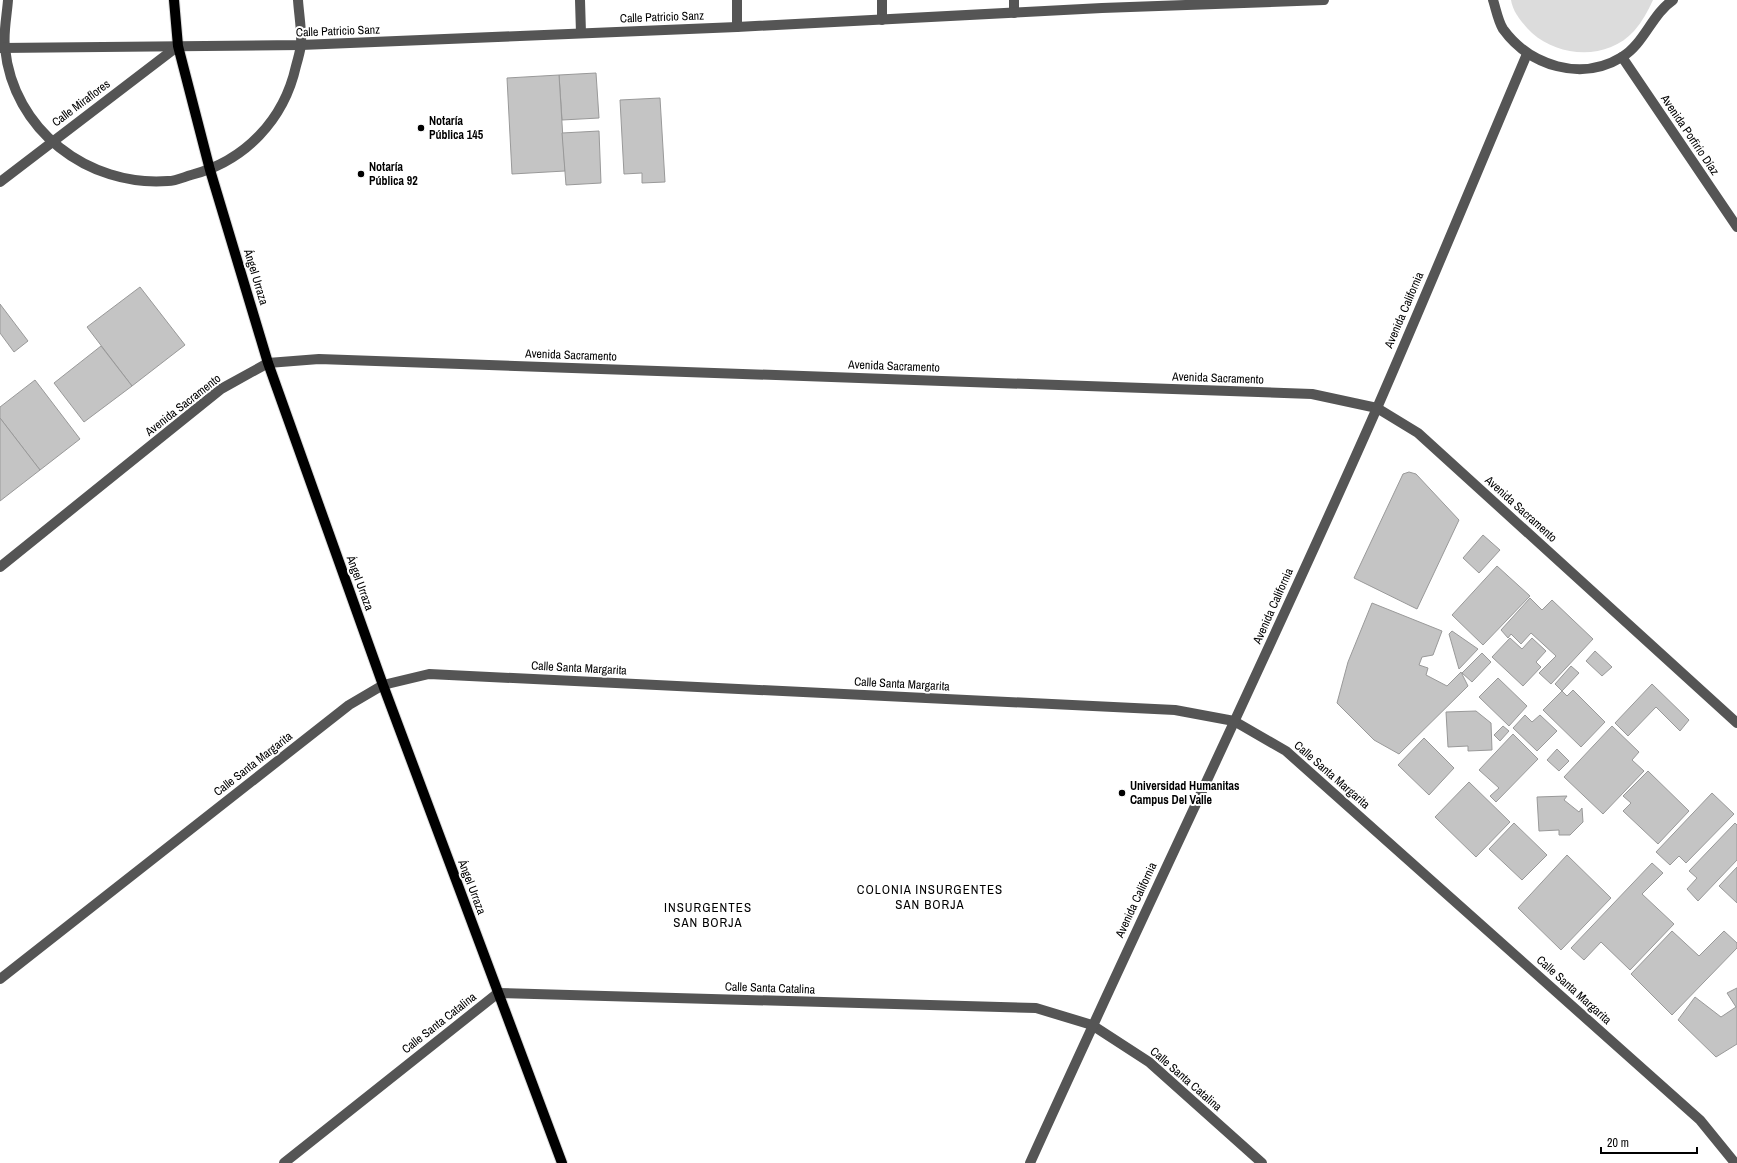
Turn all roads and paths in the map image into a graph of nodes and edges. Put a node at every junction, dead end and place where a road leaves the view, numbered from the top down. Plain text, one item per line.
1 (8, 0) edge
2 (174, 0) edge
3 (298, 0) edge
4 (580, 0) edge
5 (737, 0) edge
6 (882, 0) edge
7 (1014, 0) edge
8 (1324, 0) edge
9 (1493, 0) edge
10 (1673, 0) edge
11 (1102, 4) edge
12 (1014, 14) junction
13 (882, 20) junction
14 (737, 26) junction
15 (581, 33) junction
16 (301, 45) junction
17 (178, 46) junction
18 (2, 48) edge
19 (1527, 54) junction
20 (1622, 57) junction
21 (51, 142) junction
22 (210, 170) junction
23 (0, 182) edge
24 (1737, 227) edge
25 (268, 363) junction
26 (1377, 408) junction
27 (0, 567) edge
28 (383, 685) junction
29 (1234, 722) junction
30 (1737, 723) edge
31 (0, 979) edge
32 (498, 993) junction
33 (1092, 1025) junction
34 (284, 1163) edge
35 (562, 1163) edge
36 (1030, 1163) edge
37 (1262, 1163) edge
38 (1735, 1163) edge

1 - 18 street
2 - 17 main road, Ángel Urraza
3 - 16 street
4 - 15 street
5 - 14 street
6 - 13 street
7 - 12 street
8 - 11 street, Calle Patricio Sanz
9 - 19 street
10 - 20 street
11 - 12 street, Calle Patricio Sanz
12 - 13 street, Calle Patricio Sanz
13 - 14 street, Calle Patricio Sanz
14 - 15 street, Calle Patricio Sanz
15 - 16 street, Calle Patricio Sanz
16 - 17 street, Calle Patricio Sanz
16 - 22 street
17 - 18 street, Calle Patricio Sanz
17 - 21 street, Calle Miraflores
17 - 22 main road, Ángel Urraza
18 - 21 street
19 - 20 street
19 - 26 street, Avenida California
20 - 24 street, Avenida Porfirio Díaz
21 - 22 street
21 - 23 street, Calle Miraflores
22 - 25 main road, Ángel Urraza
25 - 26 street, Avenida Sacramento
25 - 27 street, Avenida Sacramento
25 - 28 main road, Ángel Urraza
26 - 29 street, Avenida California
26 - 30 street, Avenida Sacramento
28 - 29 street, Calle Santa Margarita
28 - 31 street, Calle Santa Margarita
28 - 32 main road, Ángel Urraza
29 - 33 street, Avenida California
29 - 38 street, Calle Santa Margarita
32 - 33 street, Calle Santa Catalina
32 - 34 street, Calle Santa Catalina
32 - 35 main road, Ángel Urraza
33 - 36 street, Avenida California
33 - 37 street, Calle Santa Catalina

